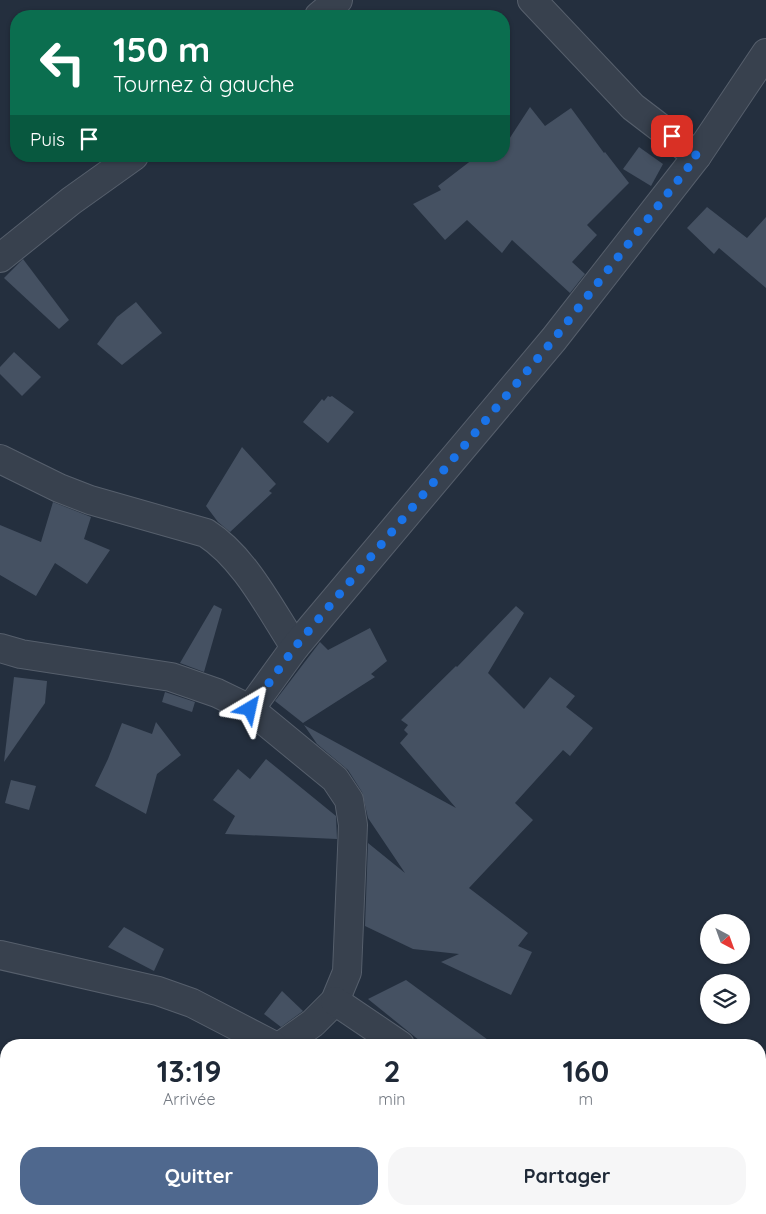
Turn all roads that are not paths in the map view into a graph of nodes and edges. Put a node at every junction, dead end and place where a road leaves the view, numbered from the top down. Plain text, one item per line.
1 (338, 0) edge
2 (532, 0) edge
3 (326, 10) edge
4 (766, 53) edge
5 (697, 156) junction
6 (126, 162) edge
7 (0, 258) edge
8 (0, 459) edge
9 (295, 647) junction
10 (0, 648) edge
11 (250, 709) junction
12 (0, 955) edge
13 (334, 1001) junction
14 (261, 1039) edge
15 (290, 1039) edge
16 (391, 1039) edge

1 - 3 street
2 - 5 street
4 - 5 street
5 - 9 street
6 - 7 street
8 - 9 street
9 - 11 street
10 - 11 street
11 - 13 street
12 - 14 street
13 - 15 street
13 - 16 street

